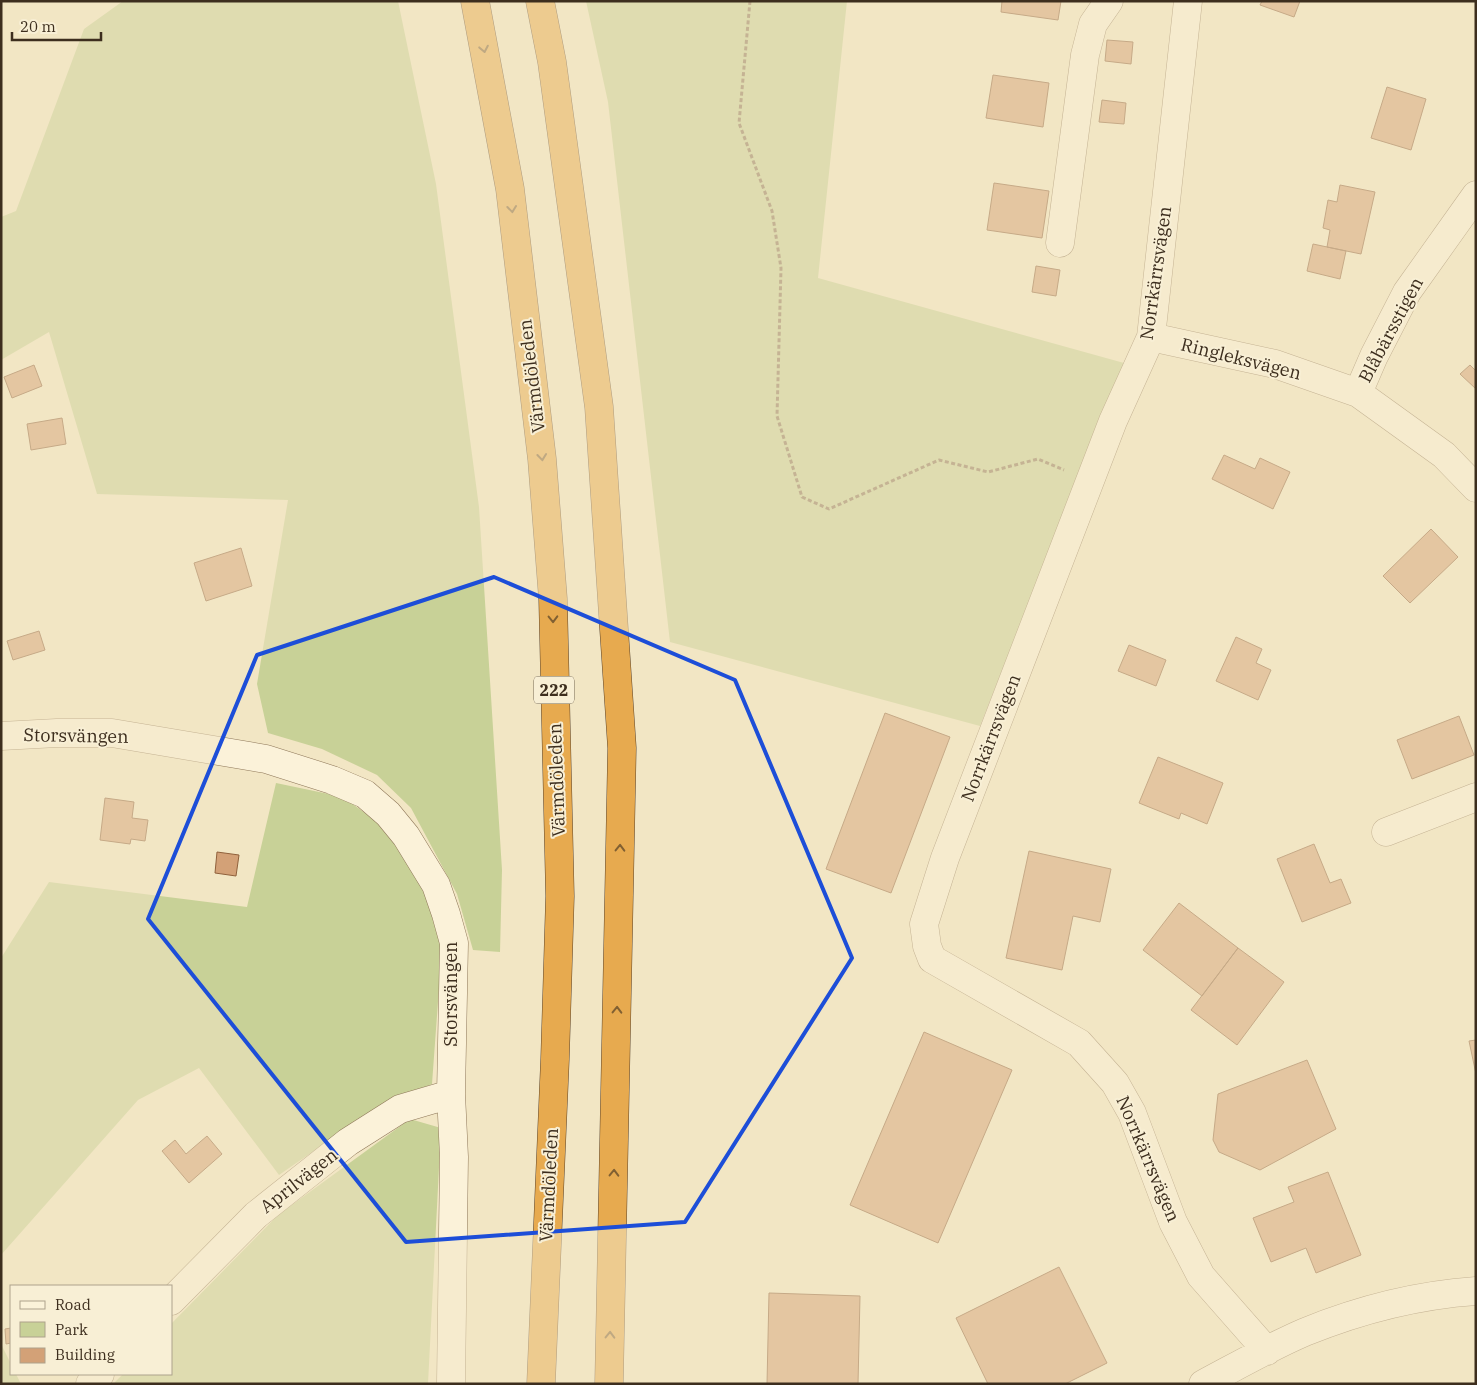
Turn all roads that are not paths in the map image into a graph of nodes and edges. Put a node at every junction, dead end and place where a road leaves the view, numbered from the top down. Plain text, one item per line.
1 (475, 1) edge
2 (540, 1) edge
3 (1109, 1) edge
4 (1188, 1) edge
5 (1476, 195) edge
6 (1060, 243) dead end
7 (1151, 336) junction
8 (1358, 393) junction
9 (1476, 488) edge
10 (1, 736) edge
11 (1476, 797) edge
12 (1386, 832) dead end
13 (450, 1094) junction
14 (1476, 1292) edge
15 (172, 1300) edge
16 (1268, 1351) junction
17 (99, 1375) edge
18 (90, 1384) edge
19 (451, 1384) edge
20 (540, 1384) edge
21 (609, 1384) edge
22 (1203, 1384) edge

1 -> 20 highway, Värmdöleden / 222
21 -> 2 highway
3 - 6 street
4 - 7 street, Norrkärrsvägen
5 - 8 street, Blåbärsstigen
7 - 8 street, Ringleksvägen
7 - 16 street, Norrkärrsvägen
8 - 9 street, Ringleksvägen
10 - 13 street, Storsvängen
11 - 12 street
13 - 15 street, Aprilvägen
13 - 19 street, Storsvängen
14 - 16 street
16 - 22 street
17 - 18 street

